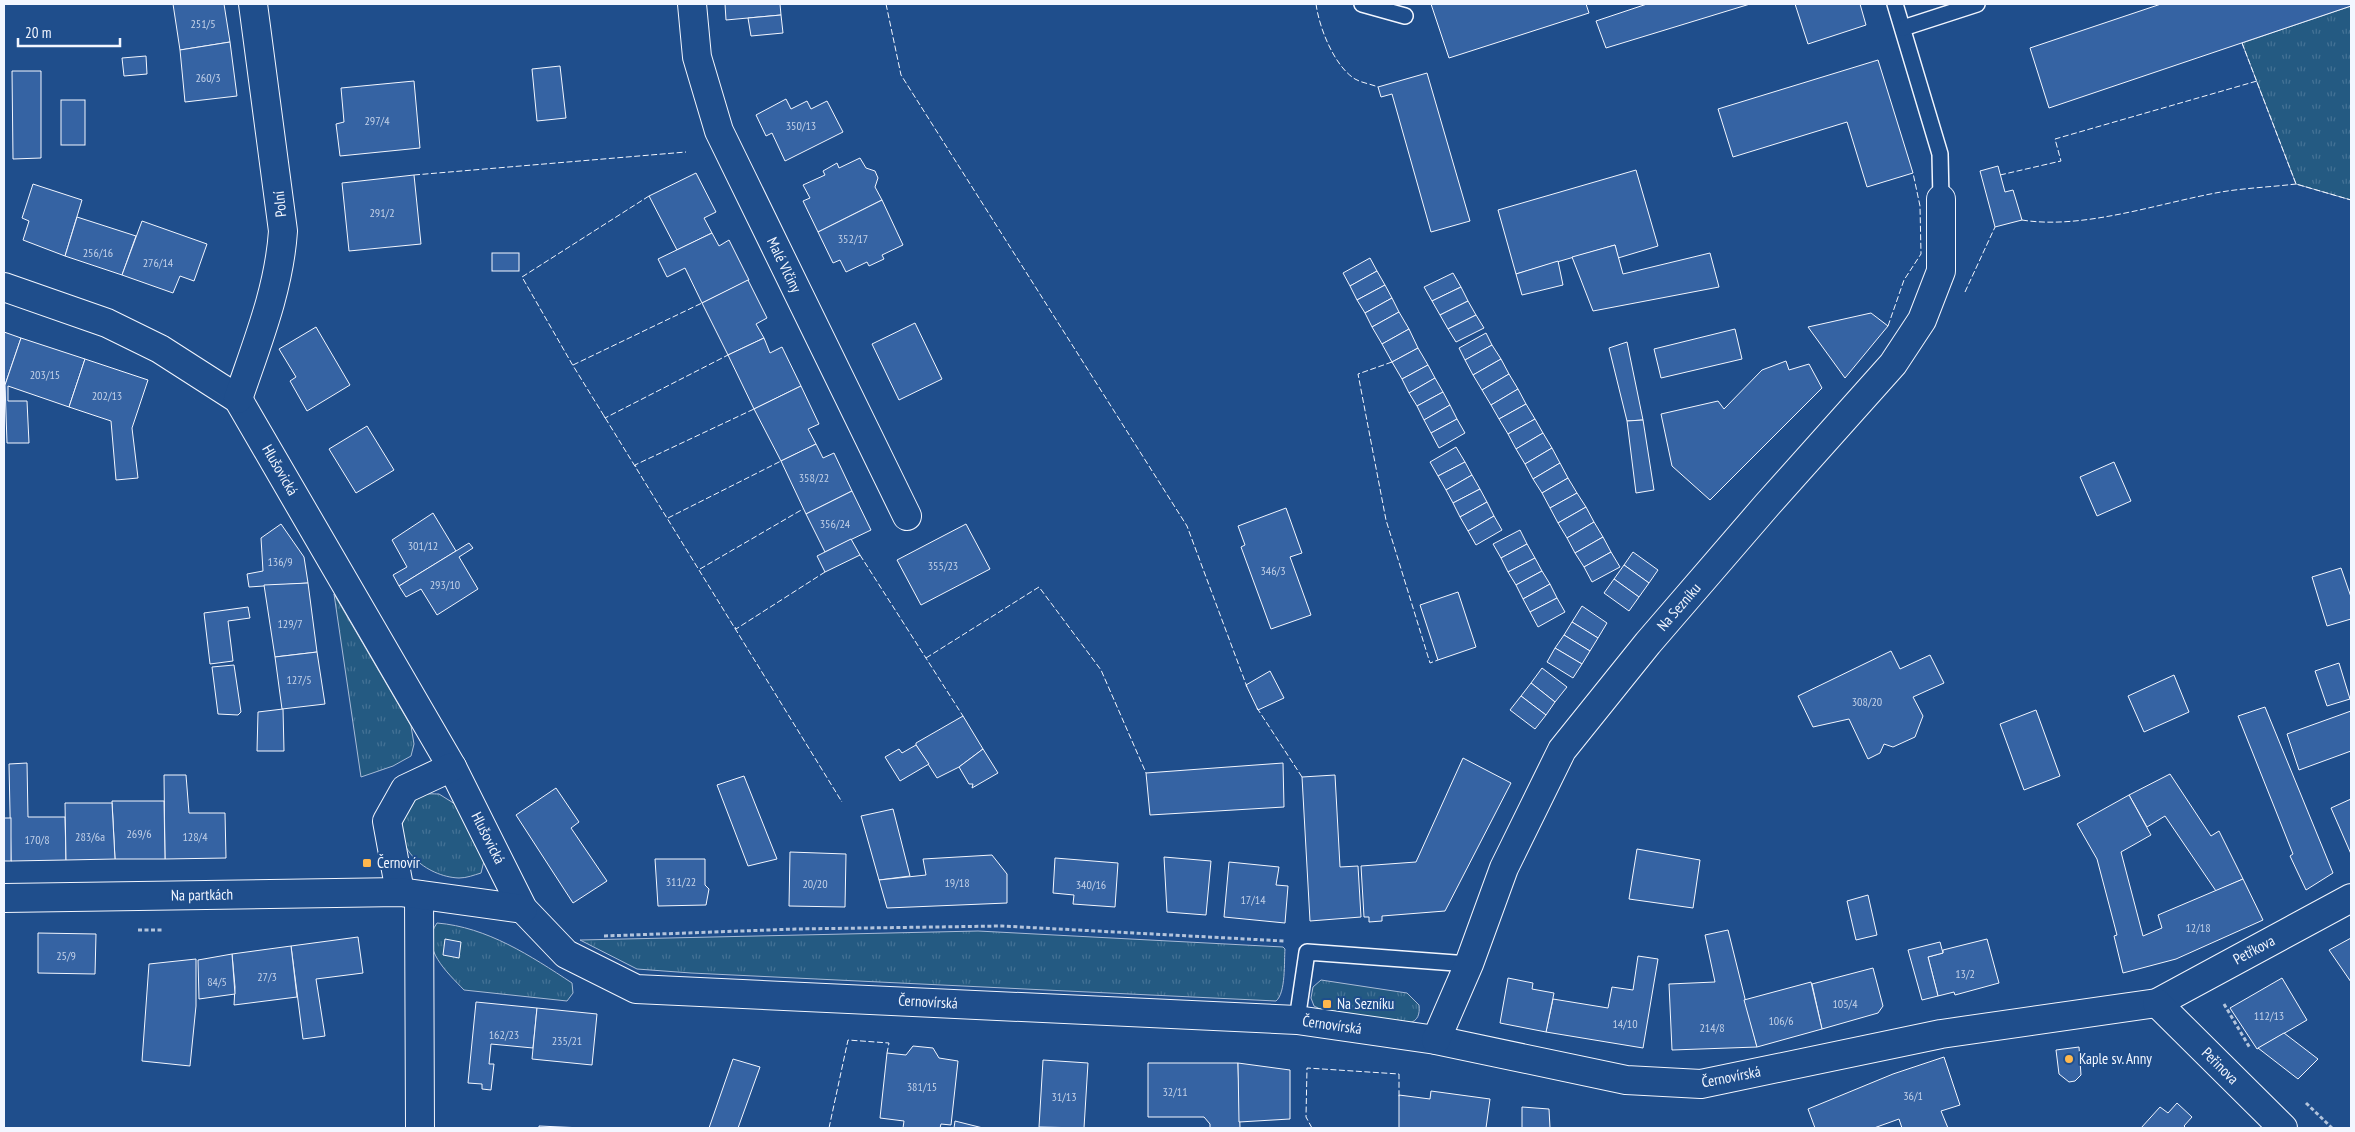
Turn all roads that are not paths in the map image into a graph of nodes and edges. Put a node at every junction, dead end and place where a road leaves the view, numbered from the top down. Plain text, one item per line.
1 (253, 4) edge
2 (692, 4) edge
3 (1362, 4) edge
4 (1895, 4) edge
5 (1977, 4) edge
6 (1404, 16) dead end
7 (1903, 28) junction
8 (1941, 199) joint
9 (4, 287) edge
10 (238, 399) junction
11 (907, 516) dead end
12 (452, 767) junction
13 (410, 894) junction
14 (4, 898) edge
15 (2351, 898) edge
16 (524, 909) junction
17 (1469, 964) junction
18 (2157, 1003) junction
19 (1297, 1020) junction
20 (1436, 1040) junction
21 (420, 1128) edge
22 (2283, 1128) edge

1 - 10 street, Polní
2 - 11 street, Malé Vlčiny
3 - 6 lane
4 - 7 lane
5 - 7 lane
7 - 8 lane
8 - 17 street, Na Sezníku
9 - 10 street, Hlušovická
10 - 12 street, Hlušovická
12 - 13 street
12 - 16 street, Hlušovická
13 - 14 street, Na partkách
13 - 16 street, Na partkách
13 - 21 street
15 - 18 street, Petřkova
16 - 19 street, Černovírská
17 - 19 lane
17 - 20 street, Na Sezníku
18 - 20 street, Černovírská
18 - 22 street, Peřinova
19 - 20 street, Černovírská

